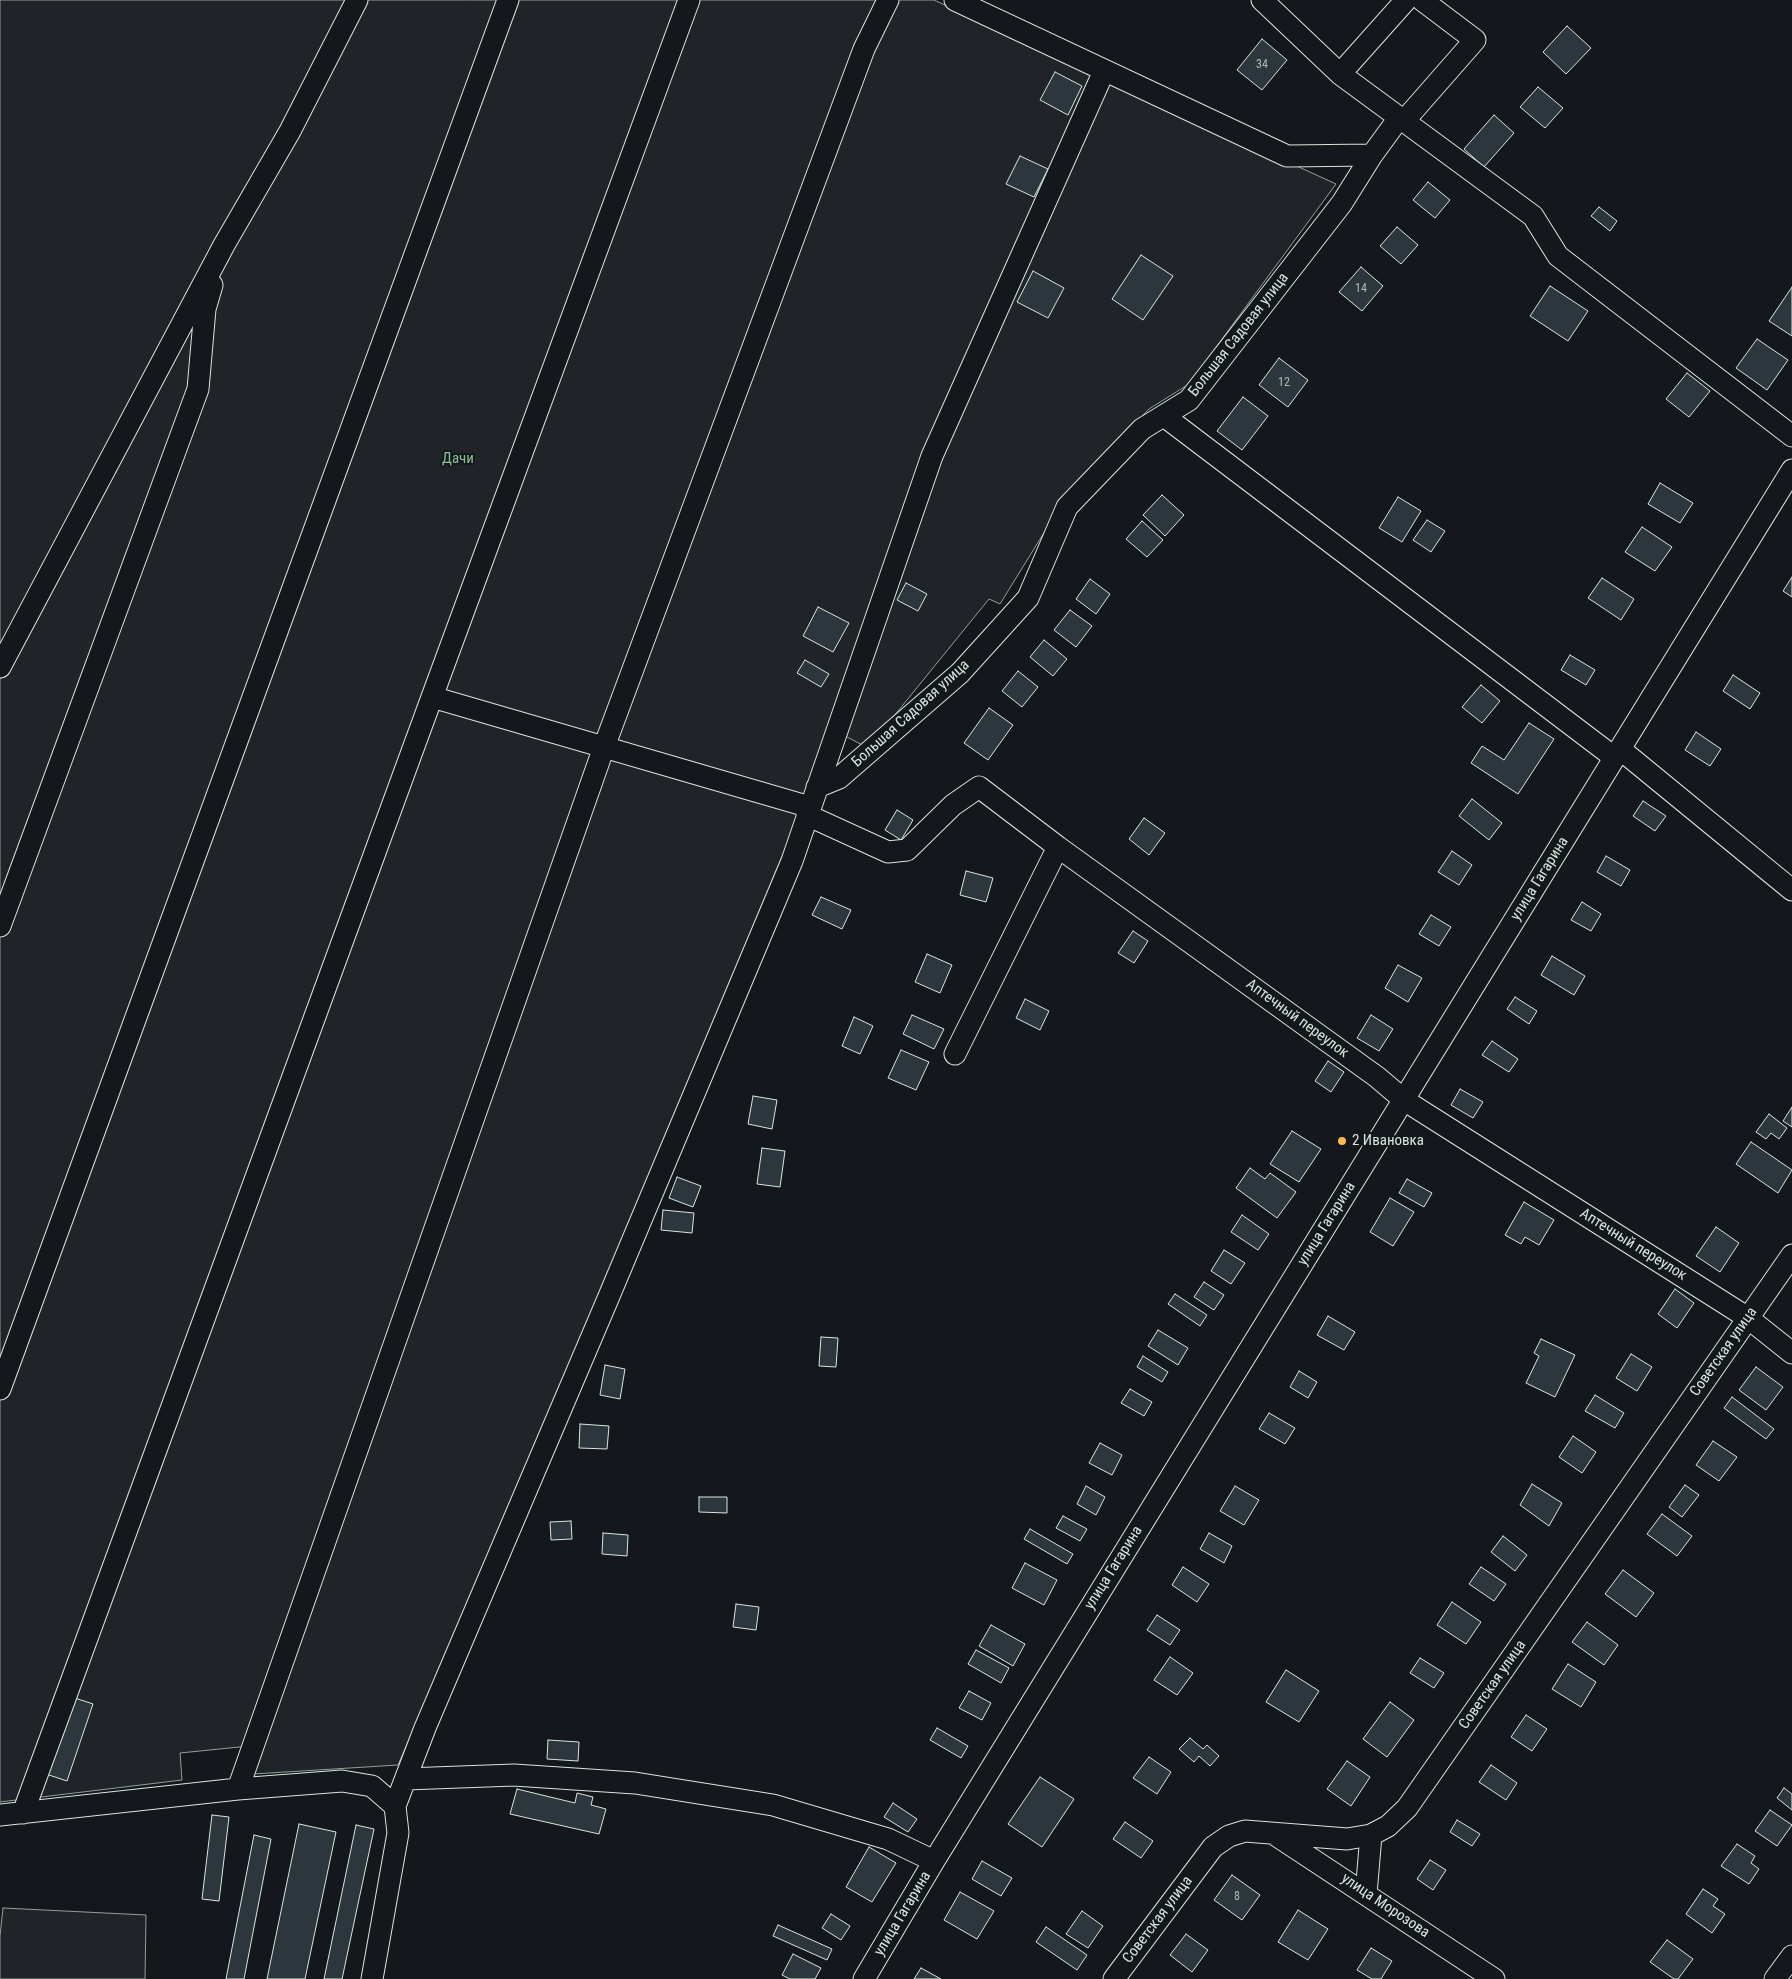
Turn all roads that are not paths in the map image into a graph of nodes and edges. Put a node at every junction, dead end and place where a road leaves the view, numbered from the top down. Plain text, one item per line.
1 (357, 0) edge
2 (508, 0) edge
3 (689, 0) edge
4 (888, 0) edge
5 (955, 0) edge
6 (1262, 0) edge
7 (1406, 0) edge
8 (1422, 0) edge
9 (1104, 71) junction
10 (1340, 74) junction
11 (1401, 119) junction
12 (1372, 155) junction
13 (224, 245) junction
14 (1164, 416) junction
15 (1792, 436) edge
16 (1789, 481) edge
17 (0, 667) edge
18 (432, 697) junction
19 (604, 747) junction
20 (1617, 753) junction
21 (812, 803) junction
22 (1058, 847) junction
23 (1792, 890) edge
24 (0, 926) edge
25 (955, 1054) dead end
26 (1404, 1100) junction
27 (1792, 1255) edge
28 (1748, 1318) junction
29 (1792, 1353) edge
30 (0, 1389) edge
31 (406, 1779) junction
32 (238, 1789) junction
33 (395, 1806) junction
34 (24, 1813) junction
35 (0, 1816) edge
36 (1275, 1834) junction
37 (1371, 1835) junction
38 (934, 1862) junction
39 (1366, 1894) junction
40 (1792, 1956) edge
41 (372, 1979) edge
42 (864, 1979) edge
43 (1114, 1979) edge
44 (1494, 1979) edge
45 (1775, 1979) edge

1 - 13 street
2 - 30 street
3 - 18 street
4 - 19 street
5 - 9 street
6 - 10 street
7 - 10 street
8 - 11 street, Большая Садовая улица
9 - 12 street
9 - 21 street
10 - 11 street
11 - 12 street, Большая Садовая улица
11 - 15 street
12 - 14 street, Большая Садовая улица
13 - 17 street
13 - 24 street
14 - 20 street
14 - 21 street, Большая Садовая улица
16 - 20 street, улица Гагарина
18 - 19 street
18 - 34 street
19 - 21 street
19 - 32 street
20 - 23 street
20 - 26 street, улица Гагарина
21 - 22 street, Аптечный переулок
21 - 31 street
22 - 25 street
22 - 26 street, Аптечный переулок
26 - 28 street, Аптечный переулок
26 - 38 street, улица Гагарина
27 - 28 street, Советская улица
28 - 29 street, Аптечный переулок
28 - 37 street, Советская улица
31 - 33 street
31 - 38 street
32 - 33 street
32 - 34 street
33 - 41 street
34 - 35 street
36 - 37 street, Советская улица
36 - 39 street, улица Морозова
36 - 43 street, Советская улица
37 - 39 street
38 - 42 street, улица Гагарина
39 - 44 street, улица Морозова
40 - 45 street

